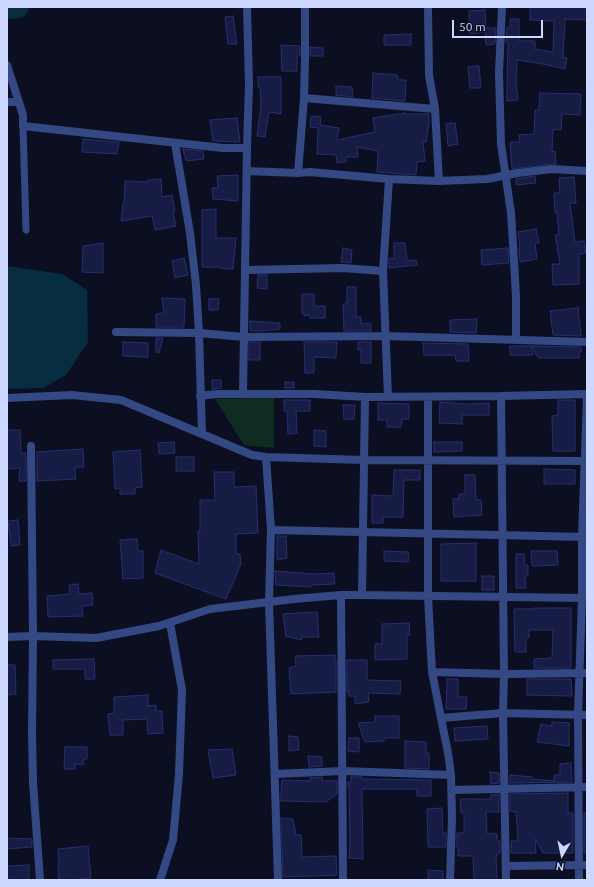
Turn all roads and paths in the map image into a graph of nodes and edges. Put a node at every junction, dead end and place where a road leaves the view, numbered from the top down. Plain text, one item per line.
1 (247, 7) edge
2 (304, 7) edge
3 (428, 7) edge
4 (502, 7) edge
5 (7, 66) edge
6 (304, 98) junction
7 (7, 102) edge
8 (18, 102) junction
9 (435, 109) junction
10 (23, 126) junction
11 (175, 143) junction
12 (247, 148) junction
13 (247, 171) junction
14 (587, 171) edge
15 (298, 173) junction
16 (505, 176) junction
17 (389, 179) junction
18 (439, 181) junction
19 (26, 230) dead end
20 (245, 270) junction
21 (384, 271) junction
22 (116, 332) dead end
23 (199, 333) junction
24 (386, 336) junction
25 (244, 337) junction
26 (516, 339) junction
27 (587, 342) edge
28 (243, 394) junction
29 (587, 394) edge
30 (200, 396) junction
31 (501, 396) junction
32 (365, 397) junction
33 (388, 397) junction
34 (428, 397) junction
35 (587, 397) edge
36 (7, 398) edge
37 (202, 434) junction
38 (31, 446) dead end
39 (266, 457) junction
40 (364, 460) junction
41 (428, 460) junction
42 (502, 461) junction
43 (586, 461) edge
44 (271, 530) junction
45 (363, 532) junction
46 (428, 533) junction
47 (502, 535) junction
48 (584, 537) edge
49 (362, 594) junction
50 (341, 595) junction
51 (428, 596) junction
52 (503, 597) junction
53 (582, 598) junction
54 (269, 602) junction
55 (170, 623) junction
56 (33, 636) junction
57 (7, 637) edge
58 (432, 672) junction
59 (583, 673) edge
60 (504, 674) junction
61 (503, 713) junction
62 (578, 715) junction
63 (587, 715) edge
64 (441, 718) junction
65 (343, 771) junction
66 (275, 774) junction
67 (451, 775) junction
68 (583, 787) edge
69 (505, 788) junction
70 (452, 790) junction
71 (583, 865) edge
72 (506, 866) junction
73 (40, 880) edge
74 (160, 880) edge
75 (278, 880) edge
76 (343, 880) edge
77 (450, 880) edge
78 (506, 880) edge
79 (579, 880) edge

1 - 12 street
2 - 6 street
3 - 9 street
4 - 16 street
5 - 8 street
6 - 9 street
6 - 15 street
7 - 8 street
8 - 10 street
9 - 18 street
10 - 11 street
10 - 19 lane
11 - 12 street
11 - 23 street
12 - 13 street
13 - 15 street
13 - 20 street
14 - 16 street
15 - 17 street
16 - 18 street
16 - 26 street
17 - 18 street
17 - 21 street
20 - 21 street
20 - 25 street
21 - 24 street
22 - 23 street
23 - 25 street
23 - 30 street
24 - 25 street
24 - 26 street
24 - 33 street
25 - 28 street
26 - 27 street
28 - 30 street
28 - 32 street
29 - 31 street
30 - 37 street
31 - 34 street
31 - 42 street
32 - 33 street
32 - 40 street
33 - 34 street
34 - 41 street
35 - 43 street
36 - 37 street
37 - 39 street
38 - 56 street
39 - 40 street
39 - 44 street
40 - 41 street
40 - 45 street
41 - 42 street
41 - 46 street
42 - 43 street
42 - 47 street
43 - 48 street
44 - 45 street
44 - 54 street
45 - 46 street
45 - 49 street
46 - 47 street
46 - 51 street
47 - 48 street
47 - 52 street
48 - 53 street
49 - 50 street
49 - 51 street
50 - 54 street
50 - 65 street
51 - 52 street
51 - 58 street
52 - 53 street
52 - 60 street
53 - 59 street
54 - 55 street
54 - 66 street
55 - 56 street
55 - 74 street
56 - 57 street
56 - 73 street
58 - 60 street
58 - 64 street
59 - 60 street
59 - 62 street
60 - 61 street
61 - 62 street
61 - 64 street
61 - 69 street
62 - 63 street
62 - 68 street
64 - 67 street
65 - 66 street
65 - 67 street
65 - 76 street
66 - 75 street
67 - 70 street
68 - 69 street
68 - 71 street
69 - 70 street
69 - 72 street
70 - 77 street
71 - 72 street
71 - 79 street
72 - 78 street

